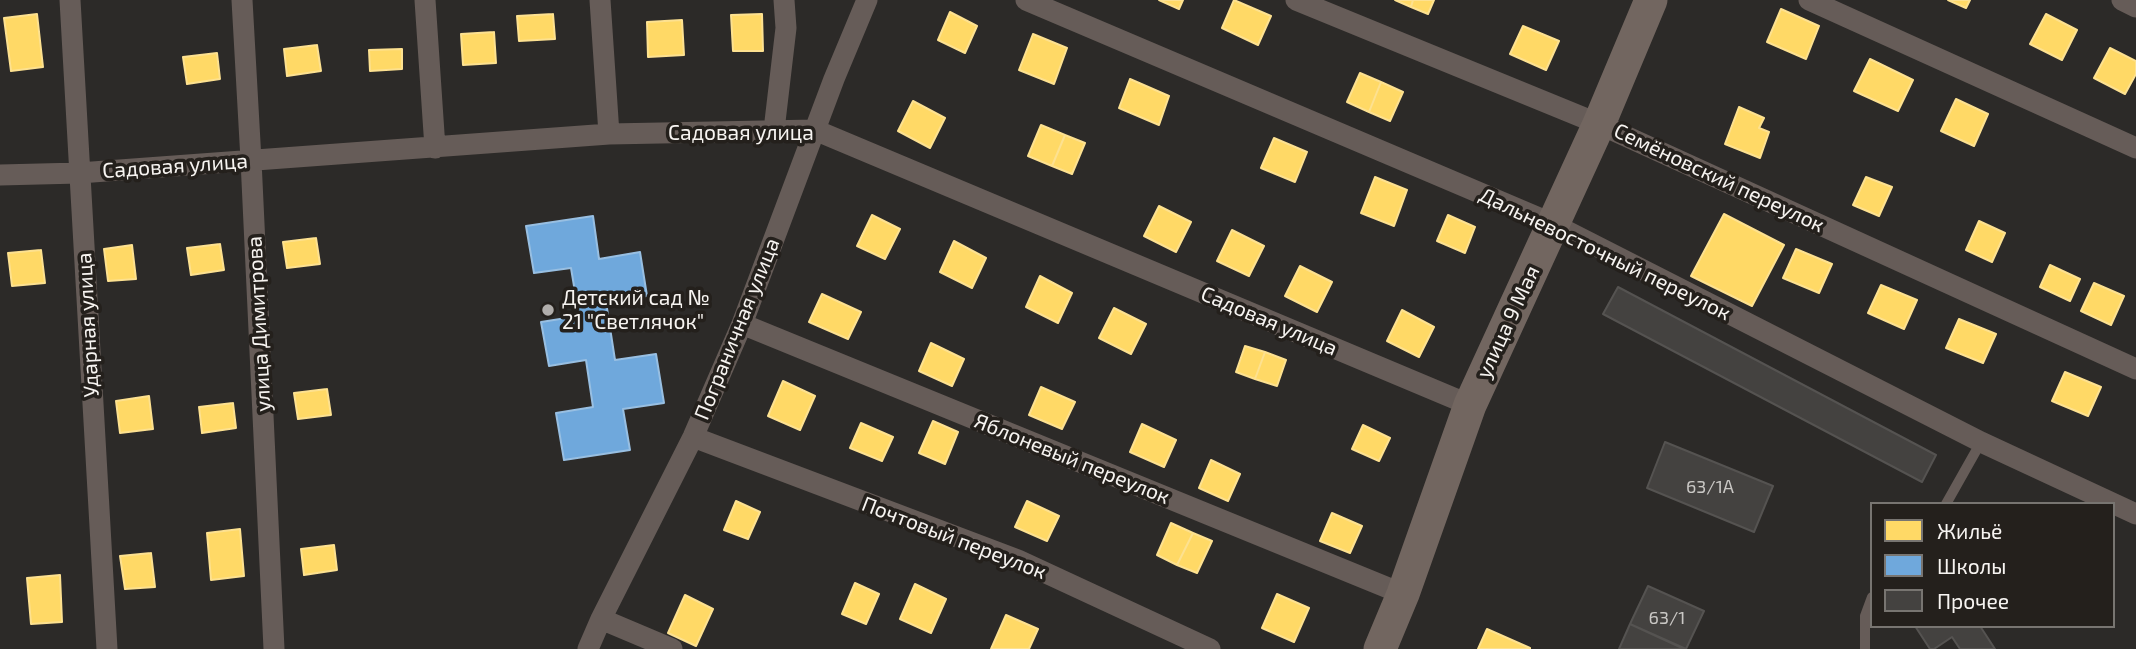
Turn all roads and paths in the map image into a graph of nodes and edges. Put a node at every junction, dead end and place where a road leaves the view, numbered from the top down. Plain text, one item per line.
1 (70, 0) edge
2 (242, 0) edge
3 (425, 0) edge
4 (600, 0) edge
5 (784, 0) edge
6 (867, 0) edge
7 (1026, 0) edge
8 (1296, 0) edge
9 (1651, 0) edge
10 (1809, 0) edge
11 (2122, 0) edge
12 (2136, 7) edge
13 (1599, 124) junction
14 (774, 130) junction
15 (814, 130) junction
16 (609, 134) junction
17 (435, 148) junction
18 (2136, 148) edge
19 (251, 160) junction
20 (79, 173) junction
21 (0, 175) edge
22 (1553, 224) junction
23 (742, 324) junction
24 (2136, 369) edge
25 (1470, 405) junction
26 (693, 438) junction
27 (1981, 442) junction
28 (1947, 502) edge
29 (2110, 502) edge
30 (2115, 504) edge
31 (2136, 514) edge
32 (1403, 594) junction
33 (1870, 602) edge
34 (601, 619) junction
35 (107, 649) edge
36 (274, 649) edge
37 (588, 649) edge
38 (673, 649) edge
39 (1210, 649) edge
40 (1380, 649) edge
41 (1865, 649) edge

1 - 20 street, Ударная улица
2 - 19 street, улица Димитрова
3 - 17 street
4 - 16 street
5 - 14 street
6 - 15 street, Пограничная улица
7 - 22 street, Дальневосточный переулок
8 - 13 street, Семёновский переулок
9 - 13 main road, улица 9 Мая
10 - 18 street
11 - 12 street
13 - 22 main road, улица 9 Мая
13 - 24 street, Семёновский переулок
14 - 15 street, Садовая улица
14 - 16 street, Садовая улица
15 - 23 street, Пограничная улица
15 - 25 street, Садовая улица
16 - 17 street, Садовая улица
17 - 19 street, Садовая улица
19 - 20 street, Садовая улица
19 - 36 street, улица Димитрова
20 - 21 street, Садовая улица
20 - 35 street, Ударная улица
22 - 25 main road, улица 9 Мая
22 - 27 street, Дальневосточный переулок
23 - 26 street, Пограничная улица
23 - 32 street, Яблоневый переулок
25 - 32 main road, улица 9 Мая
26 - 34 street, Пограничная улица
26 - 39 street, Почтовый переулок
27 - 28 lane
27 - 29 street, Дальневосточный переулок
30 - 31 street, Дальневосточный переулок
32 - 40 main road, улица 9 Мая
33 - 41 lane
34 - 37 street, Пограничная улица
34 - 38 street

